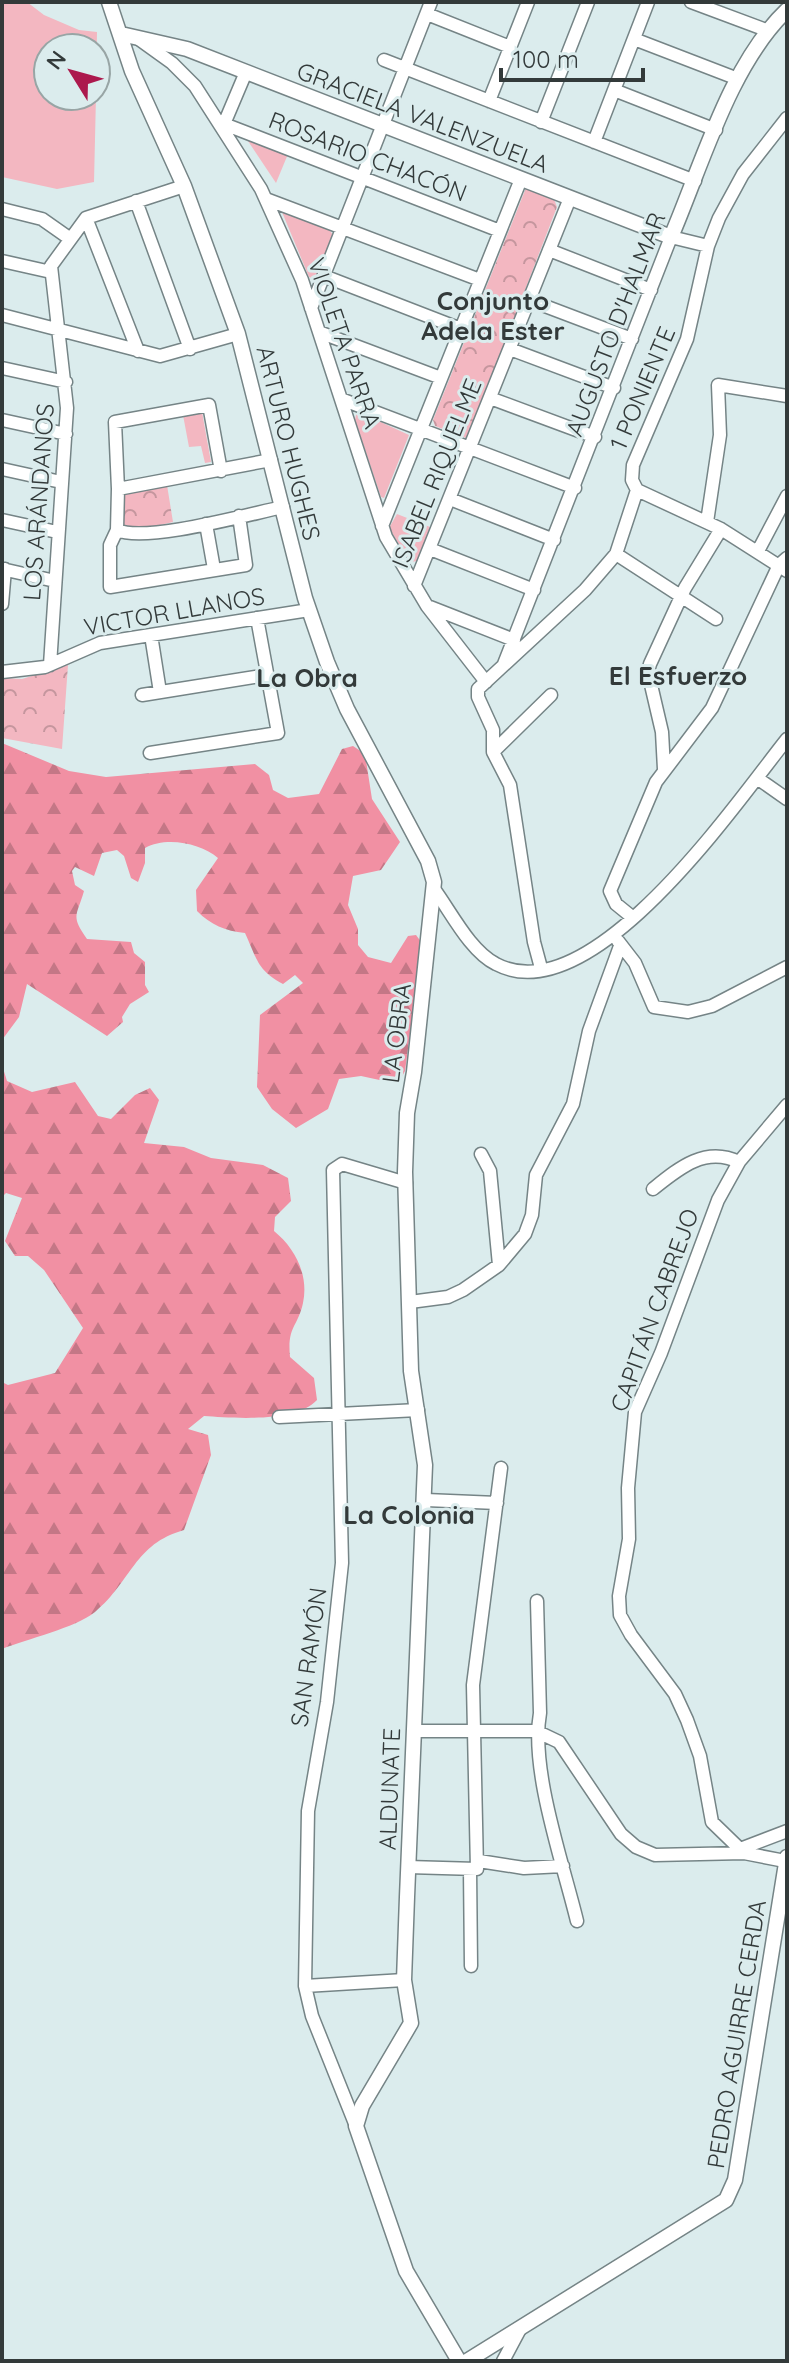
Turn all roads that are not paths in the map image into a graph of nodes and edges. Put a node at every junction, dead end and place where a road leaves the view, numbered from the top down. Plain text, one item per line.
1 (109, 2) edge
2 (528, 2) edge
3 (588, 2) edge
4 (648, 2) edge
5 (691, 2) edge
6 (429, 8) edge
7 (787, 10) edge
8 (766, 30) junction
9 (128, 35) junction
10 (634, 39) junction
11 (510, 47) junction
12 (384, 60) dead end
13 (405, 69) junction
14 (246, 72) junction
15 (738, 79) junction
16 (614, 90) junction
17 (489, 101) junction
18 (787, 118) edge
19 (541, 122) junction
20 (223, 125) junction
21 (383, 125) junction
22 (716, 130) junction
23 (594, 142) junction
24 (362, 178) junction
25 (521, 179) junction
26 (695, 181) junction
27 (184, 186) junction
28 (570, 198) junction
29 (266, 199) junction
30 (136, 201) junction
31 (2, 209) edge
32 (86, 218) junction
33 (343, 228) junction
34 (500, 231) junction
35 (671, 237) junction
36 (69, 238) junction
37 (708, 246) junction
38 (549, 250) junction
39 (2, 261) edge
40 (51, 272) junction
41 (324, 276) junction
42 (480, 280) junction
43 (651, 290) junction
44 (529, 300) junction
45 (311, 308) junction
46 (2, 315) edge
47 (59, 329) junction
48 (461, 329) junction
49 (319, 332) junction
50 (238, 334) junction
51 (632, 339) junction
52 (190, 349) junction
53 (510, 349) junction
54 (138, 351) junction
55 (2, 368) edge
56 (441, 378) junction
57 (66, 382) junction
58 (614, 388) junction
59 (787, 396) edge
60 (490, 398) junction
61 (341, 399) junction
62 (2, 420) edge
63 (421, 429) junction
64 (66, 434) junction
65 (595, 437) junction
66 (470, 448) junction
67 (271, 460) junction
68 (2, 469) edge
69 (221, 471) junction
70 (61, 482) junction
71 (575, 488) junction
72 (118, 489) junction
73 (637, 490) junction
74 (787, 496) edge
75 (450, 499) junction
76 (283, 507) junction
77 (239, 516) junction
78 (2, 520) edge
79 (707, 522) junction
80 (206, 524) junction
81 (382, 526) junction
82 (721, 529) junction
83 (117, 530) junction
84 (57, 532) junction
85 (554, 540) junction
86 (430, 549) junction
87 (758, 551) junction
88 (616, 554) junction
89 (784, 565) edge
90 (3, 569) edge
91 (214, 569) junction
92 (55, 581) junction
93 (414, 586) junction
94 (534, 590) junction
95 (682, 597) junction
96 (2, 604) edge
97 (427, 606) junction
98 (309, 610) junction
99 (257, 618) junction
100 (716, 619) dead end
101 (151, 635) junction
102 (514, 640) junction
103 (50, 665) junction
104 (503, 666) junction
105 (2, 672) edge
106 (267, 675) junction
107 (486, 682) junction
108 (160, 692) junction
109 (142, 695) dead end
110 (551, 695) dead end
111 (493, 730) junction
112 (787, 739) edge
113 (505, 740) junction
114 (493, 752) junction
115 (150, 753) dead end
116 (664, 769) junction
117 (757, 778) junction
118 (787, 799) edge
119 (434, 889) junction
120 (632, 917) junction
121 (617, 940) junction
122 (787, 967) edge
123 (541, 968) junction
124 (787, 1105) edge
125 (481, 1154) dead end
126 (739, 1162) junction
127 (406, 1183) junction
128 (653, 1189) dead end
129 (499, 1265) junction
130 (410, 1302) junction
131 (418, 1410) junction
132 (339, 1413) junction
133 (279, 1417) dead end
134 (501, 1468) dead end
135 (426, 1500) junction
136 (497, 1503) junction
137 (537, 1601) dead end
138 (414, 1731) junction
139 (536, 1731) junction
140 (475, 1733) junction
141 (787, 1831) edge
142 (742, 1851) junction
143 (786, 1859) edge
144 (474, 1865) junction
145 (563, 1866) junction
146 (408, 1867) junction
147 (577, 1921) dead end
148 (471, 1966) dead end
149 (404, 1980) junction
150 (305, 1986) junction
151 (356, 2126) junction
152 (519, 2331) junction
153 (475, 2359) edge
154 (459, 2361) edge
155 (503, 2361) edge

1 - 9 street, ARTURO HUGHES
2 - 11 street
3 - 19 street
4 - 10 street
5 - 8 street
6 - 11 street
6 - 13 street
7 - 8 street, AUGUSTO D'HALMAR
8 - 15 street, AUGUSTO D'HALMAR
9 - 14 street, GRACIELA VALENZUELA
9 - 20 street, VIOLETA PARRA
9 - 27 street, ARTURO HUGHES
10 - 15 street
10 - 16 street
11 - 17 street
12 - 13 street
13 - 17 street
13 - 21 street
14 - 20 street
14 - 21 street, GRACIELA VALENZUELA
15 - 22 street, AUGUSTO D'HALMAR
16 - 22 street
16 - 23 street
17 - 19 street
18 - 37 street, 1 PONIENTE
19 - 23 street
20 - 24 street, ROSARIO CHACÓN
20 - 29 street, VIOLETA PARRA
21 - 24 street
21 - 25 street, GRACIELA VALENZUELA
22 - 26 street, AUGUSTO D'HALMAR
23 - 26 street
24 - 33 street
24 - 34 street, ROSARIO CHACÓN
25 - 28 street, GRACIELA VALENZUELA
25 - 34 street, ISABEL RIQUELME
26 - 35 street, AUGUSTO D'HALMAR
27 - 30 street
27 - 50 street, ARTURO HUGHES
28 - 35 street, GRACIELA VALENZUELA
28 - 38 street, ISABEL RIQUELME
29 - 33 street
29 - 45 street, VIOLETA PARRA
30 - 32 street
30 - 52 street
31 - 36 street
32 - 36 street
32 - 54 street
33 - 41 street
33 - 42 street
34 - 42 street, ISABEL RIQUELME
35 - 37 street, GRACIELA VALENZUELA
35 - 43 street, AUGUSTO D'HALMAR
36 - 40 street
37 - 73 street, 1 PONIENTE
38 - 43 street
38 - 44 street, ISABEL RIQUELME
39 - 40 street
40 - 47 street, LOS ARÁNDANOS
41 - 45 street
41 - 48 street
42 - 48 street, ISABEL RIQUELME
43 - 51 street, AUGUSTO D'HALMAR
44 - 51 street
44 - 53 street, ISABEL RIQUELME
45 - 49 street, VIOLETA PARRA
46 - 47 street
47 - 54 street
47 - 57 street, LOS ARÁNDANOS
48 - 56 street, ISABEL RIQUELME
49 - 56 street
49 - 61 street, VIOLETA PARRA
50 - 52 street
50 - 67 street, ARTURO HUGHES
51 - 58 street, AUGUSTO D'HALMAR
52 - 54 street
53 - 58 street
53 - 60 street, ISABEL RIQUELME
55 - 57 street
56 - 63 street, ISABEL RIQUELME
57 - 64 street, LOS ARÁNDANOS
58 - 65 street, AUGUSTO D'HALMAR
59 - 79 street
60 - 65 street
60 - 66 street, ISABEL RIQUELME
61 - 63 street
61 - 81 street, VIOLETA PARRA
62 - 64 street
63 - 66 street
63 - 81 street, ISABEL RIQUELME
64 - 70 street, LOS ARÁNDANOS
65 - 71 street, AUGUSTO D'HALMAR
66 - 71 street
66 - 75 street, ISABEL RIQUELME
67 - 69 street
67 - 76 street, ARTURO HUGHES
68 - 70 street
69 - 72 street
69 - 72 street
70 - 84 street, LOS ARÁNDANOS
71 - 85 street, AUGUSTO D'HALMAR
72 - 83 street
73 - 79 street
73 - 88 street, 1 PONIENTE
74 - 87 street
75 - 85 street
75 - 86 street, ISABEL RIQUELME
76 - 77 street
76 - 98 street, ARTURO HUGHES
77 - 80 street
77 - 91 street
78 - 84 street
79 - 82 street
80 - 83 street
80 - 91 street
81 - 93 street, VIOLETA PARRA
82 - 87 street
82 - 95 street
83 - 91 street
84 - 92 street, LOS ARÁNDANOS
85 - 94 street, AUGUSTO D'HALMAR
86 - 93 street, ISABEL RIQUELME
86 - 94 street
87 - 89 street
88 - 95 street
88 - 104 street, 1 PONIENTE
89 - 116 street
90 - 92 street
90 - 96 street
92 - 103 street, LOS ARÁNDANOS
93 - 97 street, VIOLETA PARRA
94 - 102 street, AUGUSTO D'HALMAR
95 - 100 street
95 - 116 street
97 - 102 street
97 - 107 street, VIOLETA PARRA
98 - 99 street, VICTOR LLANOS
98 - 119 street, ARTURO HUGHES
99 - 101 street, VICTOR LLANOS
99 - 106 street
101 - 103 street, VICTOR LLANOS
101 - 108 street
102 - 104 street, AUGUSTO D'HALMAR
103 - 105 street, VICTOR LLANOS
104 - 107 street, 1 PONIENTE
106 - 108 street
106 - 115 street
107 - 111 street
108 - 109 street
110 - 113 street
111 - 113 street
111 - 114 street
112 - 117 street
113 - 114 street
114 - 123 street
116 - 120 street
117 - 118 street
117 - 120 street
119 - 123 street
119 - 127 street, LA OBRA
120 - 121 street
121 - 122 street
121 - 123 street
121 - 129 street
124 - 126 street, CAPITÁN CABREJO
125 - 129 street
126 - 128 street
126 - 142 street, CAPITÁN CABREJO
127 - 130 street, ALDUNATE
127 - 132 street, SAN RAMÓN
129 - 130 street
130 - 131 street, ALDUNATE
131 - 132 street
131 - 135 street, ALDUNATE
132 - 133 street
132 - 150 street, SAN RAMÓN
134 - 136 street
135 - 136 street
135 - 138 street, ALDUNATE
136 - 140 street
137 - 139 street
138 - 140 street
138 - 146 street, ALDUNATE
139 - 140 street
139 - 142 street
139 - 145 street
140 - 144 street
141 - 142 street
142 - 143 street
143 - 152 street, PEDRO AGUIRRE CERDA
144 - 145 street
144 - 146 street
144 - 148 street
145 - 147 street
146 - 149 street, ALDUNATE
149 - 150 street
149 - 151 street, ALDUNATE
150 - 151 street, SAN RAMÓN
151 - 154 street
152 - 153 street, PEDRO AGUIRRE CERDA
152 - 155 street

